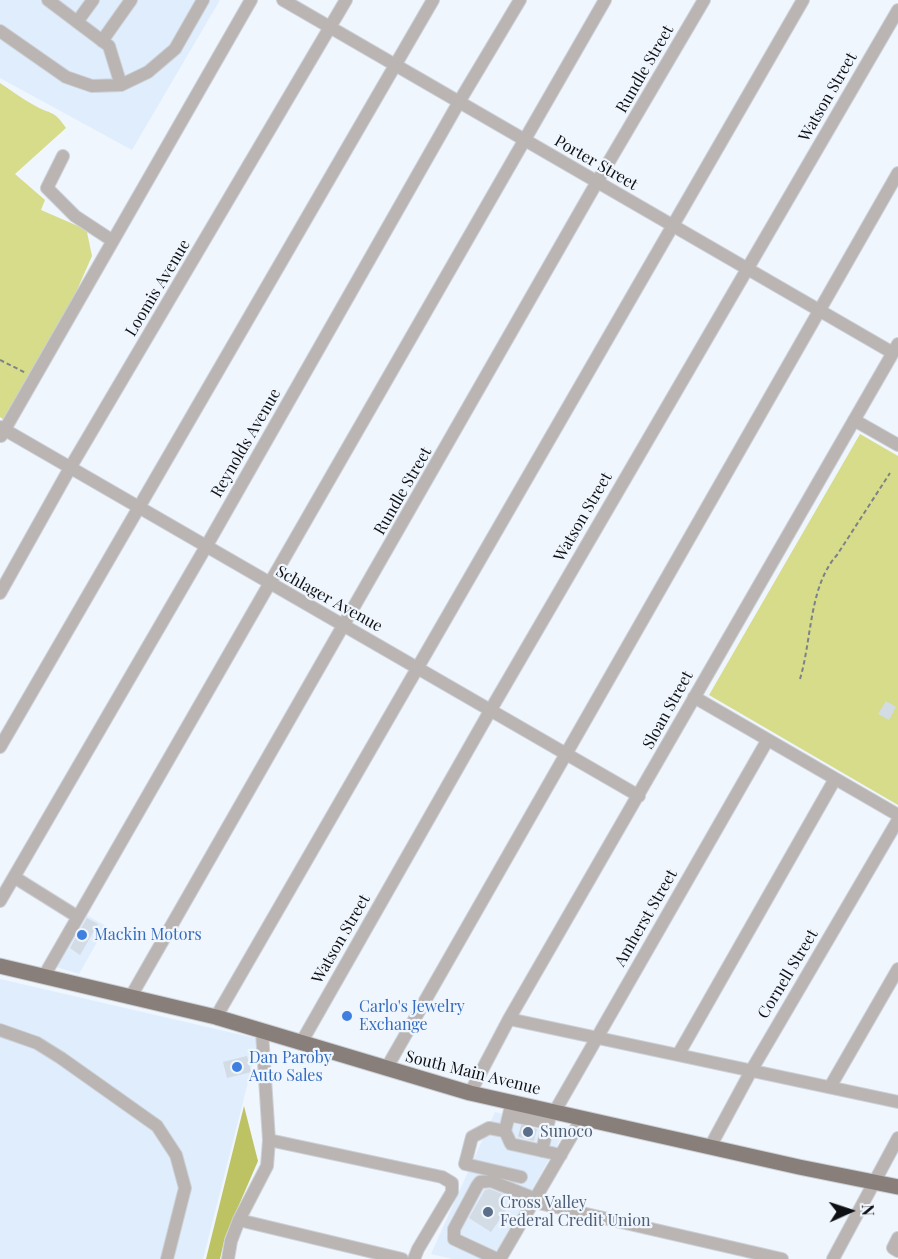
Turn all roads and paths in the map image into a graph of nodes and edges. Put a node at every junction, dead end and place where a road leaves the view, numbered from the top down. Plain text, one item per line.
1 (93, 0) edge
2 (131, 0) edge
3 (203, 0) edge
4 (250, 0) edge
5 (283, 0) edge
6 (346, 0) edge
7 (434, 0) edge
8 (520, 0) edge
9 (605, 0) edge
10 (704, 0) edge
11 (803, 0) edge
12 (52, 1) edge
13 (898, 10) edge
14 (77, 22) junction
15 (330, 28) junction
16 (0, 31) edge
17 (102, 41) junction
18 (394, 66) junction
19 (121, 85) junction
20 (459, 102) junction
21 (525, 140) junction
22 (63, 156) dead end
23 (898, 173) edge
24 (597, 183) junction
25 (673, 227) junction
26 (113, 240) junction
27 (747, 268) junction
28 (818, 310) junction
29 (895, 349) edge
30 (0, 360) edge
31 (34, 377) junction
32 (854, 420) junction
33 (1, 431) edge
34 (898, 445) edge
35 (70, 468) junction
36 (890, 473) dead end
37 (138, 507) junction
38 (207, 545) junction
39 (268, 584) junction
40 (0, 593) edge
41 (344, 626) junction
42 (418, 668) junction
43 (800, 679) dead end
44 (694, 697) junction
45 (490, 711) junction
46 (767, 741) junction
47 (0, 747) edge
48 (566, 753) junction
49 (835, 779) junction
50 (639, 796) junction
51 (898, 815) edge
52 (898, 820) edge
53 (14, 877) junction
54 (0, 901) edge
55 (78, 917) junction
56 (0, 966) edge
57 (898, 969) edge
58 (44, 976) junction
59 (130, 998) junction
60 (216, 1017) junction
61 (509, 1018) junction
62 (0, 1030) edge
63 (262, 1032) junction
64 (597, 1037) junction
65 (301, 1043) junction
66 (678, 1055) junction
67 (386, 1069) junction
68 (751, 1071) junction
69 (830, 1088) junction
70 (470, 1093) junction
71 (898, 1102) edge
72 (511, 1109) junction
73 (551, 1115) junction
74 (582, 1118) junction
75 (506, 1129) junction
76 (520, 1130) tunnel mouth
77 (898, 1138) edge
78 (269, 1140) junction
79 (710, 1147) junction
80 (542, 1151) junction
81 (561, 1155) junction
82 (522, 1177) dead end
83 (876, 1183) junction
84 (898, 1187) edge
85 (535, 1200) junction
86 (239, 1220) junction
87 (167, 1259) edge
88 (228, 1259) edge
89 (402, 1259) edge
90 (414, 1259) edge
91 (498, 1259) edge
92 (782, 1259) edge
93 (833, 1259) edge

1 - 14 street
2 - 17 street
3 - 19 street
4 - 26 street
5 - 15 street, Porter Street
6 - 15 street, Loomis Avenue
7 - 18 street
8 - 20 street, Reynolds Avenue
9 - 21 street
10 - 24 street, Rundle Street
11 - 25 street
12 - 14 street
13 - 27 street, Watson Street
14 - 17 street
15 - 18 street, Porter Street
15 - 35 street, Loomis Avenue
16 - 19 street
17 - 19 street
18 - 20 street, Porter Street
18 - 37 street
20 - 21 street, Porter Street
20 - 38 street, Reynolds Avenue
21 - 24 street, Porter Street
21 - 39 street
22 - 26 street
23 - 28 street
24 - 25 street, Porter Street
24 - 41 street, Rundle Street
25 - 27 street, Porter Street
25 - 42 street
26 - 31 street
27 - 28 street, Porter Street
27 - 45 street, Watson Street
28 - 29 street, Porter Street
28 - 48 street
29 - 32 street, Sloan Street
30 - 31 path
31 - 33 street
32 - 34 street
32 - 44 street, Sloan Street
33 - 35 street, Schlager Avenue
35 - 37 street, Schlager Avenue
35 - 40 street, Loomis Avenue
36 - 43 path
37 - 38 street, Schlager Avenue
37 - 47 street
38 - 39 street, Schlager Avenue
38 - 53 street, Reynolds Avenue
39 - 41 street, Schlager Avenue
39 - 55 street
41 - 42 street, Schlager Avenue
41 - 59 street, Rundle Street
42 - 45 street, Schlager Avenue
42 - 60 street
44 - 46 street
44 - 50 street, Sloan Street
45 - 48 street, Schlager Avenue
45 - 65 street, Watson Street
46 - 49 street
46 - 64 street, Amherst Street
48 - 50 street, Schlager Avenue
48 - 67 street
49 - 51 street
49 - 66 street
50 - 61 street, Sloan Street
52 - 68 street, Cornell Street
53 - 54 street, Reynolds Avenue
53 - 55 street
55 - 58 street
56 - 58 main road, South Main Avenue
57 - 69 street
58 - 59 main road, South Main Avenue
59 - 60 main road, South Main Avenue
60 - 63 main road, South Main Avenue
61 - 64 street
61 - 70 street, Sloan Street
62 - 87 street
63 - 65 main road, South Main Avenue
63 - 78 street
64 - 66 street
64 - 73 street, Amherst Street
65 - 67 main road, South Main Avenue
66 - 68 street
67 - 70 main road, South Main Avenue
68 - 69 street
68 - 79 street, Cornell Street
69 - 71 street
70 - 72 main road, South Main Avenue
72 - 73 main road, South Main Avenue
72 - 75 street
73 - 74 main road, South Main Avenue
73 - 80 street, Amherst Street
74 - 79 main road, South Main Avenue
74 - 81 street
75 - 76 street
75 - 80 street
75 - 82 street
77 - 83 street
78 - 86 street
78 - 90 street
79 - 83 main road, South Main Avenue
80 - 81 street
81 - 85 street
83 - 84 main road, South Main Avenue
83 - 93 street
85 - 91 street
85 - 91 street
85 - 92 street
86 - 88 street
86 - 89 street

